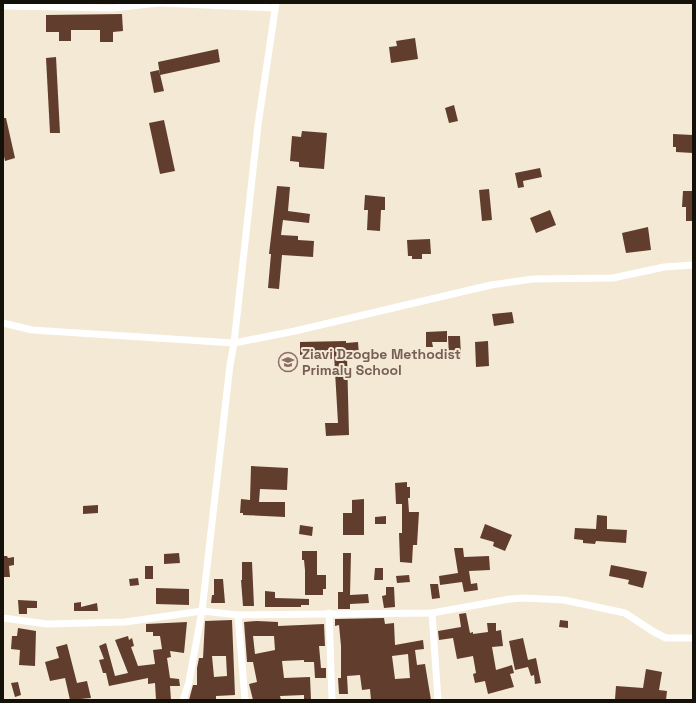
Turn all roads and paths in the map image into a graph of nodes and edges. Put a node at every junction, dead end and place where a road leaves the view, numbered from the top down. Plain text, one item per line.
1 (159, 3) edge
2 (94, 5) edge
3 (275, 5) edge
4 (3, 6) edge
5 (693, 265) edge
6 (3, 323) edge
7 (234, 343) junction
8 (202, 611) junction
9 (329, 613) junction
10 (432, 614) junction
11 (238, 615) junction
12 (3, 618) edge
13 (693, 638) edge
14 (183, 700) edge
15 (245, 700) edge
16 (332, 700) edge
17 (438, 700) edge

1 - 2 street
1 - 3 street
2 - 4 street
3 - 7 street
5 - 7 street
6 - 7 street
7 - 8 street
8 - 11 street
8 - 12 street
8 - 14 street
9 - 10 street
9 - 11 street
9 - 16 street
10 - 13 street
10 - 17 street
11 - 15 street

